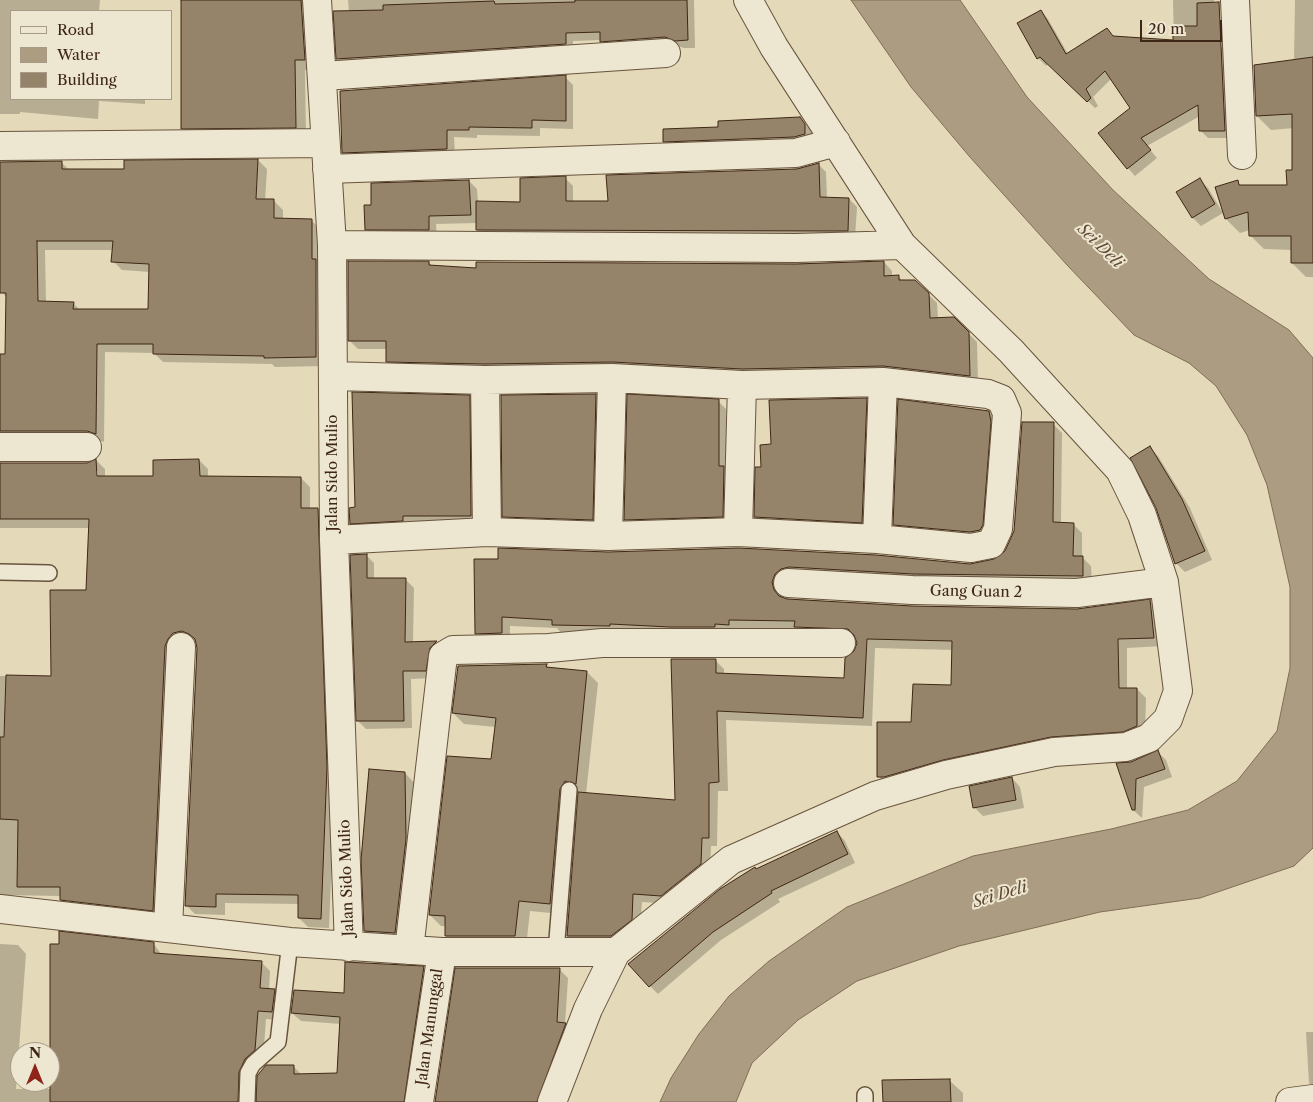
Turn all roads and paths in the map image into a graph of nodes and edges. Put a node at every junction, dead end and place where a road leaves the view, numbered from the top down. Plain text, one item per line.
1 (317, 0) edge
2 (748, 0) edge
3 (1236, 0) edge
4 (666, 53) dead end
5 (323, 76) junction
6 (836, 142) junction
7 (0, 146) edge
8 (1242, 155) dead end
9 (326, 156) junction
10 (332, 245) junction
11 (902, 245) junction
12 (333, 376) junction
13 (612, 378) junction
14 (485, 380) junction
15 (883, 382) junction
16 (742, 385) junction
17 (0, 447) edge
18 (87, 447) dead end
19 (487, 532) junction
20 (738, 532) junction
21 (608, 536) junction
22 (877, 539) junction
23 (334, 540) junction
24 (0, 572) edge
25 (49, 573) dead end
26 (1164, 582) junction
27 (788, 583) dead end
28 (841, 643) dead end
29 (181, 647) dead end
30 (569, 790) dead end
31 (0, 909) edge
32 (168, 928) junction
33 (290, 942) junction
34 (349, 946) junction
35 (409, 950) junction
36 (442, 952) junction
37 (556, 952) junction
38 (616, 952) junction
39 (1313, 1098) edge
40 (247, 1102) edge
41 (419, 1102) edge
42 (552, 1102) edge
43 (1290, 1102) edge

1 - 5 street, Jalan Sido Mulio
2 - 6 street
3 - 8 street
4 - 5 street
5 - 9 street, Jalan Sido Mulio
6 - 9 street
6 - 11 street
7 - 9 street
9 - 10 street, Jalan Sido Mulio
10 - 11 street
10 - 12 street, Jalan Sido Mulio
11 - 26 street
12 - 14 street
12 - 23 street, Jalan Sido Mulio
13 - 14 street
13 - 16 street
13 - 21 street
14 - 19 street
15 - 16 street
15 - 22 street
15 - 22 street
16 - 20 street
17 - 18 street
19 - 21 street
19 - 23 street
20 - 21 street
20 - 22 street
23 - 34 street, Jalan Sido Mulio
24 - 25 lane
26 - 27 street, Gang Guan 2
26 - 38 street
28 - 35 street
29 - 32 street
30 - 37 lane
31 - 32 street
32 - 33 street
33 - 34 street
33 - 40 lane
34 - 35 street
35 - 36 street
36 - 37 street
36 - 41 street, Jalan Manunggal
37 - 38 street
38 - 42 street
39 - 43 street

